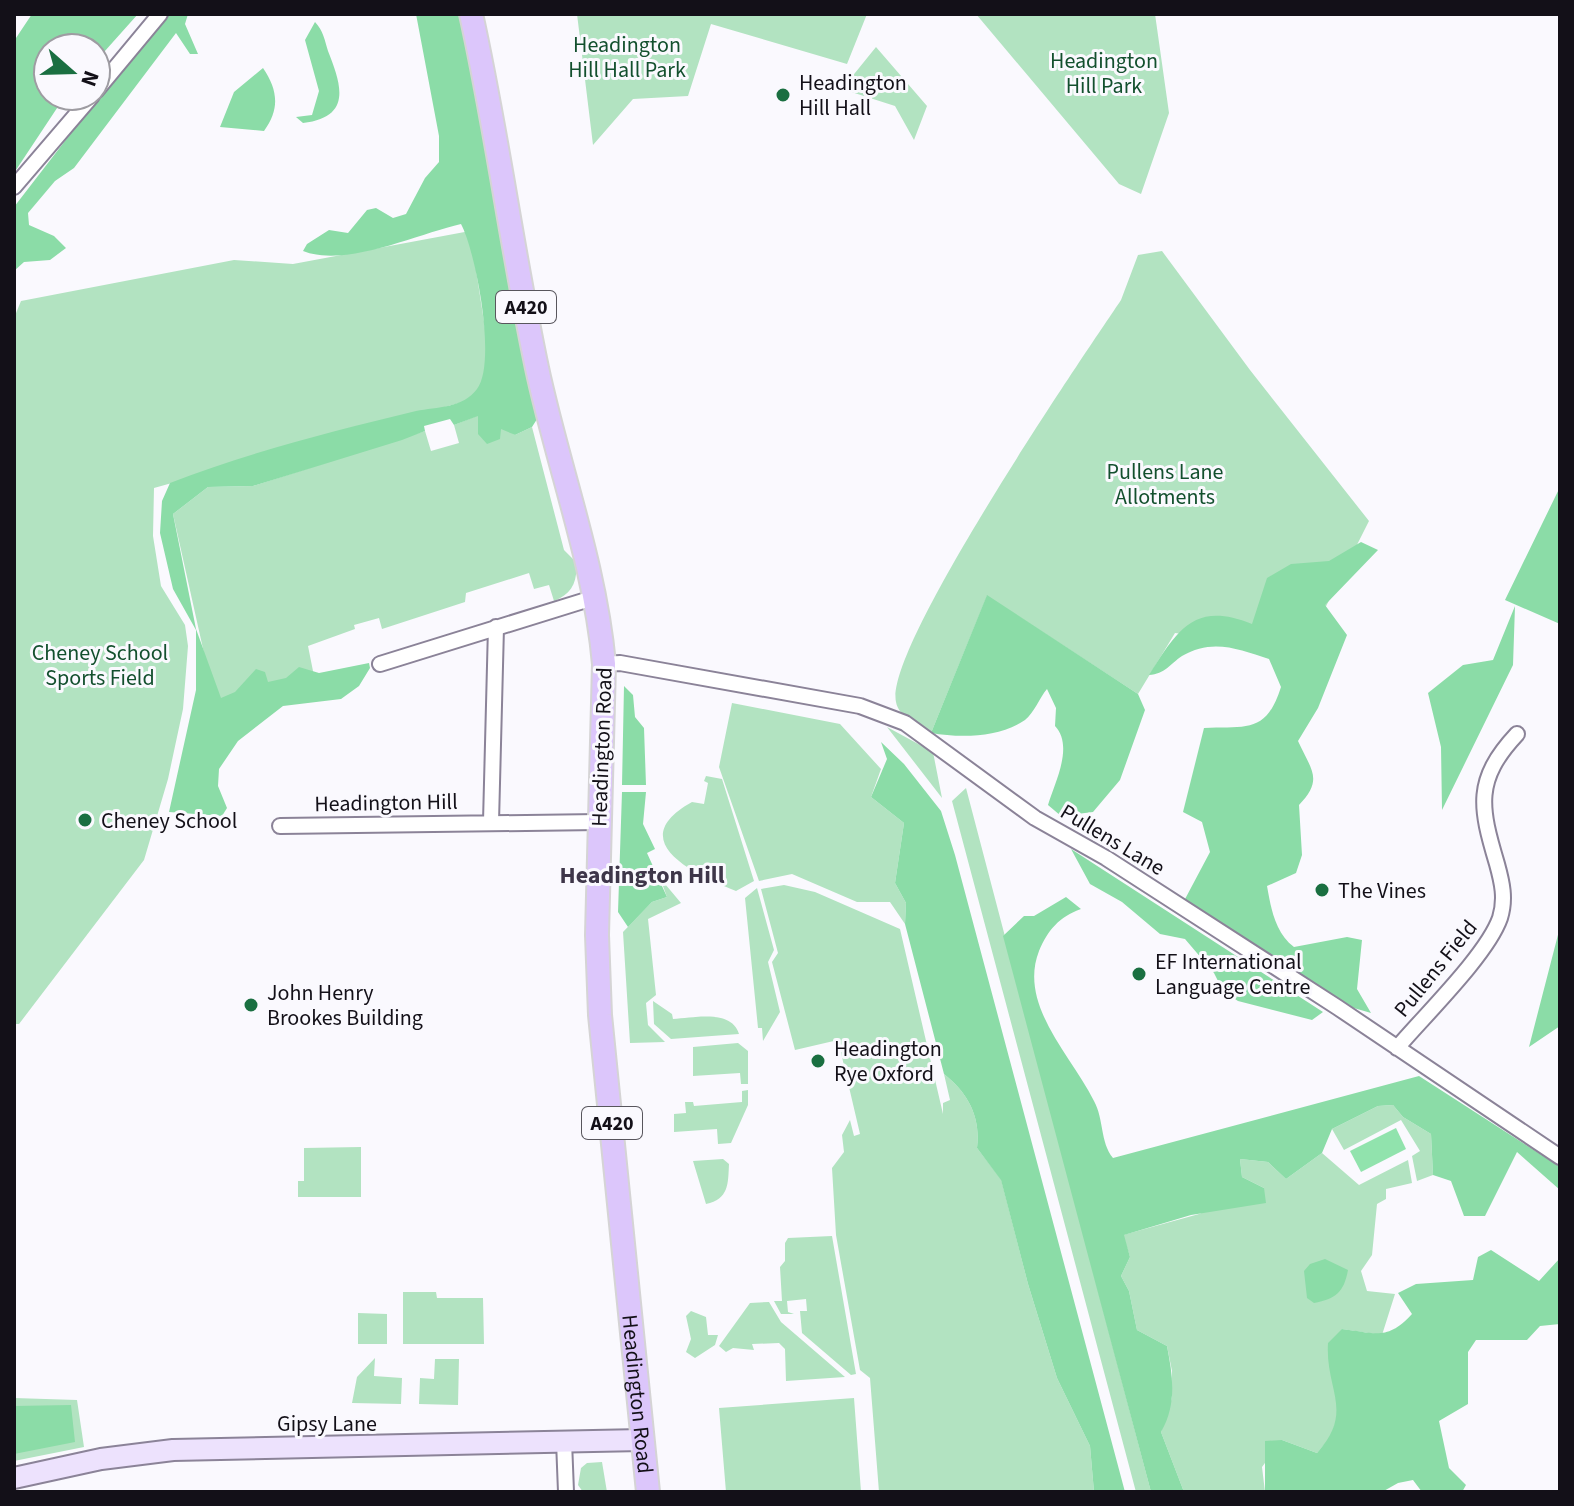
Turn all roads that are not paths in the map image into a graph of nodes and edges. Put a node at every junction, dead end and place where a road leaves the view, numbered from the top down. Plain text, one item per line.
1 (160, 14) edge
2 (471, 14) edge
3 (112, 72) edge
4 (78, 112) edge
5 (14, 187) edge
6 (596, 597) junction
7 (496, 627) junction
8 (380, 664) dead end
9 (604, 664) junction
10 (1517, 734) dead end
11 (491, 822) junction
12 (599, 822) junction
13 (280, 826) dead end
14 (1397, 1048) junction
15 (1560, 1157) edge
16 (642, 1440) junction
17 (564, 1441) junction
18 (14, 1478) edge
19 (566, 1492) edge
20 (648, 1492) edge

1 - 3 street
2 - 6 main road, Headington Road / A420
4 - 5 street
6 - 7 street
6 - 9 main road, Headington Road / A420
7 - 8 street
7 - 11 street
9 - 12 main road, Headington Road / A420
9 - 14 street, Pullens Lane
10 - 14 street, Pullens Field
11 - 12 street, Headington Hill
11 - 13 street, Headington Hill
12 - 16 main road, Headington Road / A420
14 - 15 street, Pullens Lane
16 - 17 street, Gipsy Lane
16 - 20 main road, Headington Road / A420
17 - 18 street, Gipsy Lane
17 - 19 street

